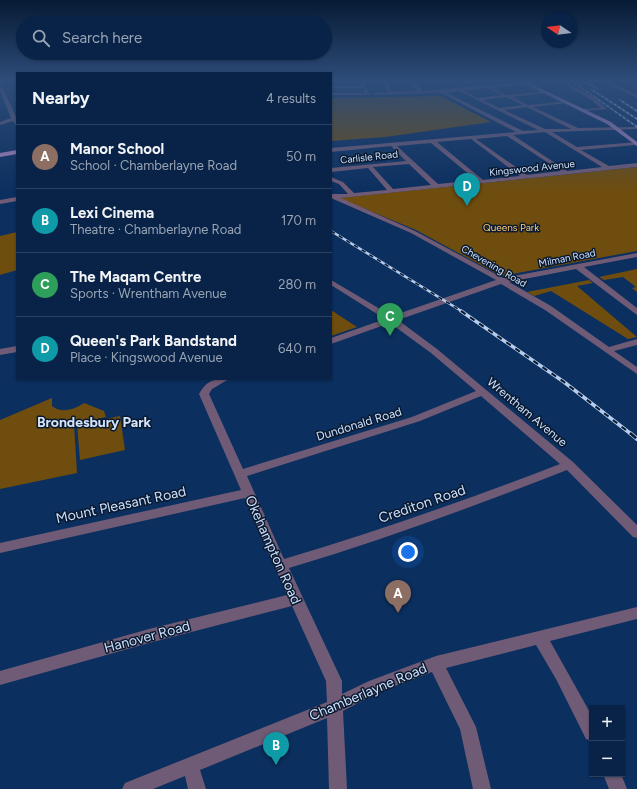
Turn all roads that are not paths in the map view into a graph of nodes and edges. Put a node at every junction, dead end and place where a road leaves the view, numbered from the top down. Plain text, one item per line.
1 (492, 118) edge
2 (517, 118) edge
3 (554, 118) edge
4 (599, 118) edge
5 (16, 119) edge
6 (0, 124) edge
7 (618, 128) junction
8 (636, 128) edge
9 (578, 129) junction
10 (545, 131) junction
11 (522, 133) junction
12 (508, 134) junction
13 (471, 138) junction
14 (432, 141) junction
15 (392, 144) junction
16 (636, 144) edge
17 (575, 149) junction
18 (332, 150) edge
19 (16, 152) edge
20 (0, 155) edge
21 (410, 162) junction
22 (370, 166) junction
23 (637, 166) edge
24 (609, 169) junction
25 (332, 170) edge
26 (567, 173) junction
27 (526, 178) junction
28 (332, 179) edge
29 (482, 182) junction
30 (437, 186) junction
31 (392, 192) junction
32 (353, 195) junction
33 (332, 197) edge
34 (16, 199) edge
35 (0, 202) edge
36 (637, 255) edge
37 (577, 266) junction
38 (501, 281) junction
39 (332, 283) edge
40 (637, 312) edge
41 (392, 320) junction
42 (332, 341) edge
43 (637, 342) edge
44 (16, 349) edge
45 (607, 350) junction
46 (0, 352) edge
47 (637, 371) edge
48 (222, 380) edge
49 (483, 392) junction
50 (569, 465) junction
51 (241, 474) junction
52 (248, 493) junction
53 (637, 532) edge
54 (0, 548) edge
55 (281, 565) junction
56 (296, 599) junction
57 (636, 615) edge
58 (539, 637) junction
59 (436, 663) junction
60 (0, 678) edge
61 (335, 707) junction
62 (589, 728) edge
63 (191, 766) junction
64 (613, 777) edge
65 (131, 789) edge
66 (198, 789) edge
67 (338, 789) edge
68 (482, 789) edge
69 (618, 789) edge

1 - 11 street
2 - 10 street
3 - 9 street
4 - 7 main road
5 - 6 street
7 - 8 street
7 - 9 street
7 - 16 main road
9 - 10 street
10 - 11 street
10 - 17 street
11 - 12 street
12 - 13 street
12 - 26 street
13 - 14 street
13 - 27 street
14 - 15 street
14 - 29 street
15 - 18 street
15 - 21 street
16 - 17 street
17 - 24 street
19 - 20 main road
21 - 22 street, Carlisle Road
21 - 30 street
22 - 25 street, Carlisle Road
22 - 31 street
23 - 24 street, Kingswood Avenue
24 - 26 street, Kingswood Avenue
26 - 27 street, Kingswood Avenue
27 - 29 street, Kingswood Avenue
28 - 32 street
29 - 30 street, Kingswood Avenue
30 - 31 street, Kingswood Avenue
31 - 32 street, Kingswood Avenue
32 - 33 street, Kingswood Avenue
33 - 38 street, Chevening Road
34 - 35 street
36 - 37 street, Milman Road
37 - 38 street, Milman Road
37 - 40 street
38 - 41 street, Milman Road
38 - 45 street, Chevening Road
39 - 41 street, Wrentham Avenue
41 - 42 street, Milman Road
41 - 49 street, Wrentham Avenue
43 - 45 street
44 - 46 street
45 - 47 street, Chevening Road
48 - 51 street, Okehampton Road
49 - 50 street, Wrentham Avenue
49 - 51 street, Dundonald Road
50 - 53 street, Wrentham Avenue
50 - 55 street, Crediton Road
51 - 52 street, Okehampton Road
52 - 54 street, Mount Pleasant Road
52 - 55 street, Okehampton Road
55 - 56 street, Okehampton Road
56 - 60 street, Hanover Road
56 - 61 street, Okehampton Road
57 - 58 street, Chamberlayne Road
58 - 59 street, Chamberlayne Road
58 - 62 street
59 - 61 street, Chamberlayne Road
59 - 68 street
61 - 63 street, Chamberlayne Road
61 - 67 street, Okehampton Road
63 - 65 street, Chamberlayne Road
63 - 66 street
64 - 69 street

